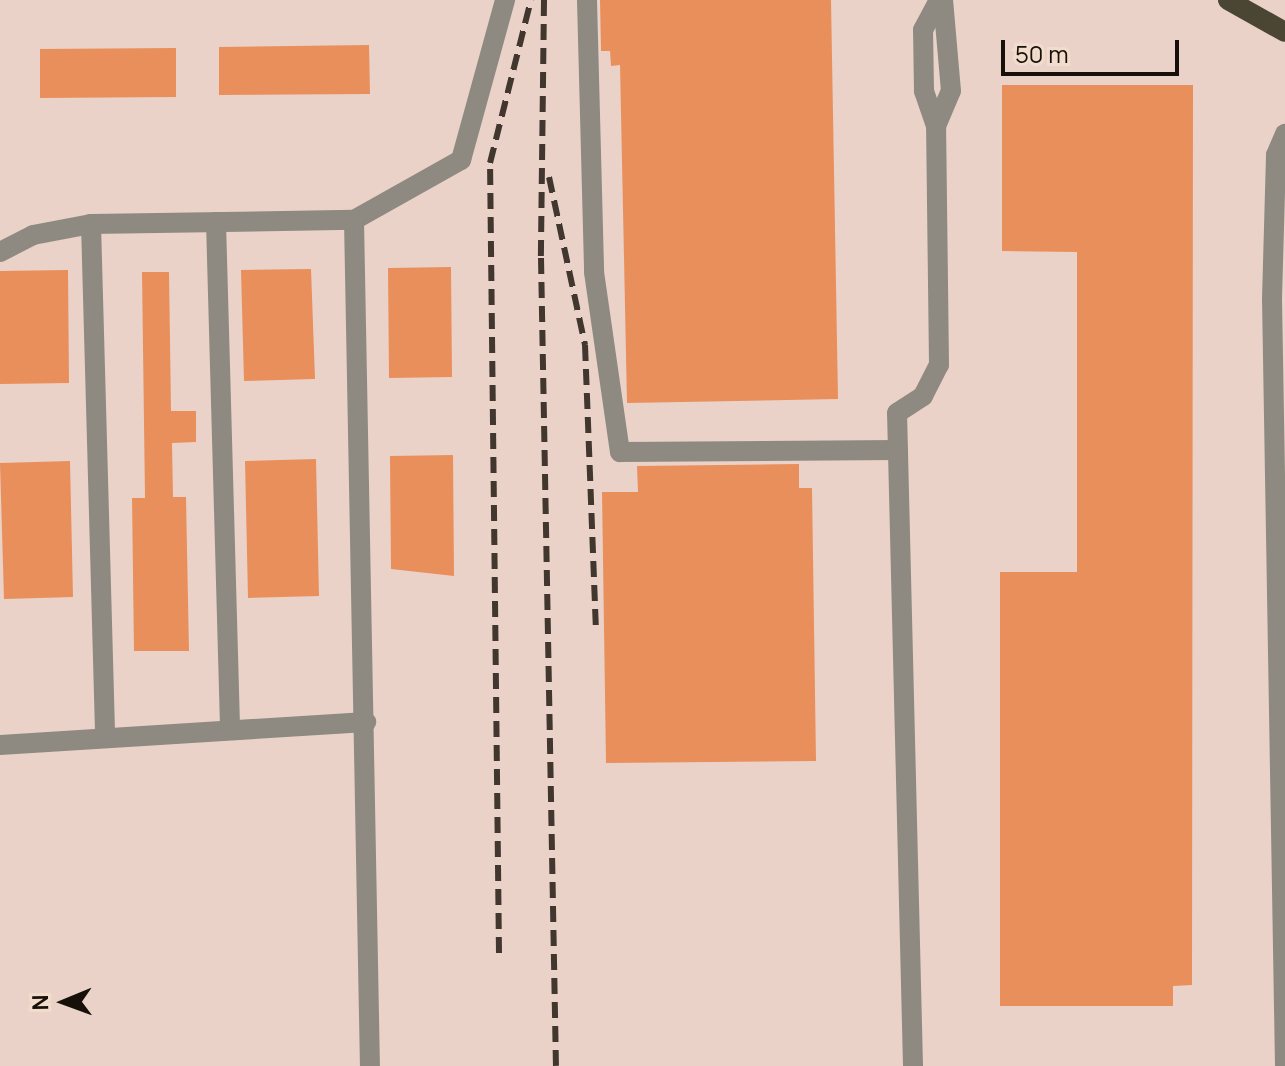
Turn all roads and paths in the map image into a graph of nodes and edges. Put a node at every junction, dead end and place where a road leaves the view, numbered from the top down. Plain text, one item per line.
1 (505, 0) edge
2 (587, 0) edge
3 (941, 0) edge
4 (1238, 2) edge
5 (1285, 32) edge
6 (951, 42) junction
7 (923, 43) junction
8 (936, 126) junction
9 (1285, 134) edge
10 (354, 220) junction
11 (216, 222) junction
12 (91, 224) junction
13 (0, 252) edge
14 (898, 450) junction
15 (366, 722) junction
16 (230, 727) junction
17 (105, 733) junction
18 (0, 745) edge
19 (370, 1066) edge
20 (913, 1066) edge
21 (1285, 1066) edge

1 - 10 street
2 - 14 street
3 - 6 street
3 - 7 street
4 - 5 main road
6 - 7 street
6 - 8 street
7 - 8 street
8 - 14 street
9 - 21 street
10 - 11 street
10 - 15 street
11 - 12 street
11 - 16 street
12 - 13 street
12 - 17 street
14 - 20 street
15 - 16 street
15 - 19 street
16 - 17 street
17 - 18 street

